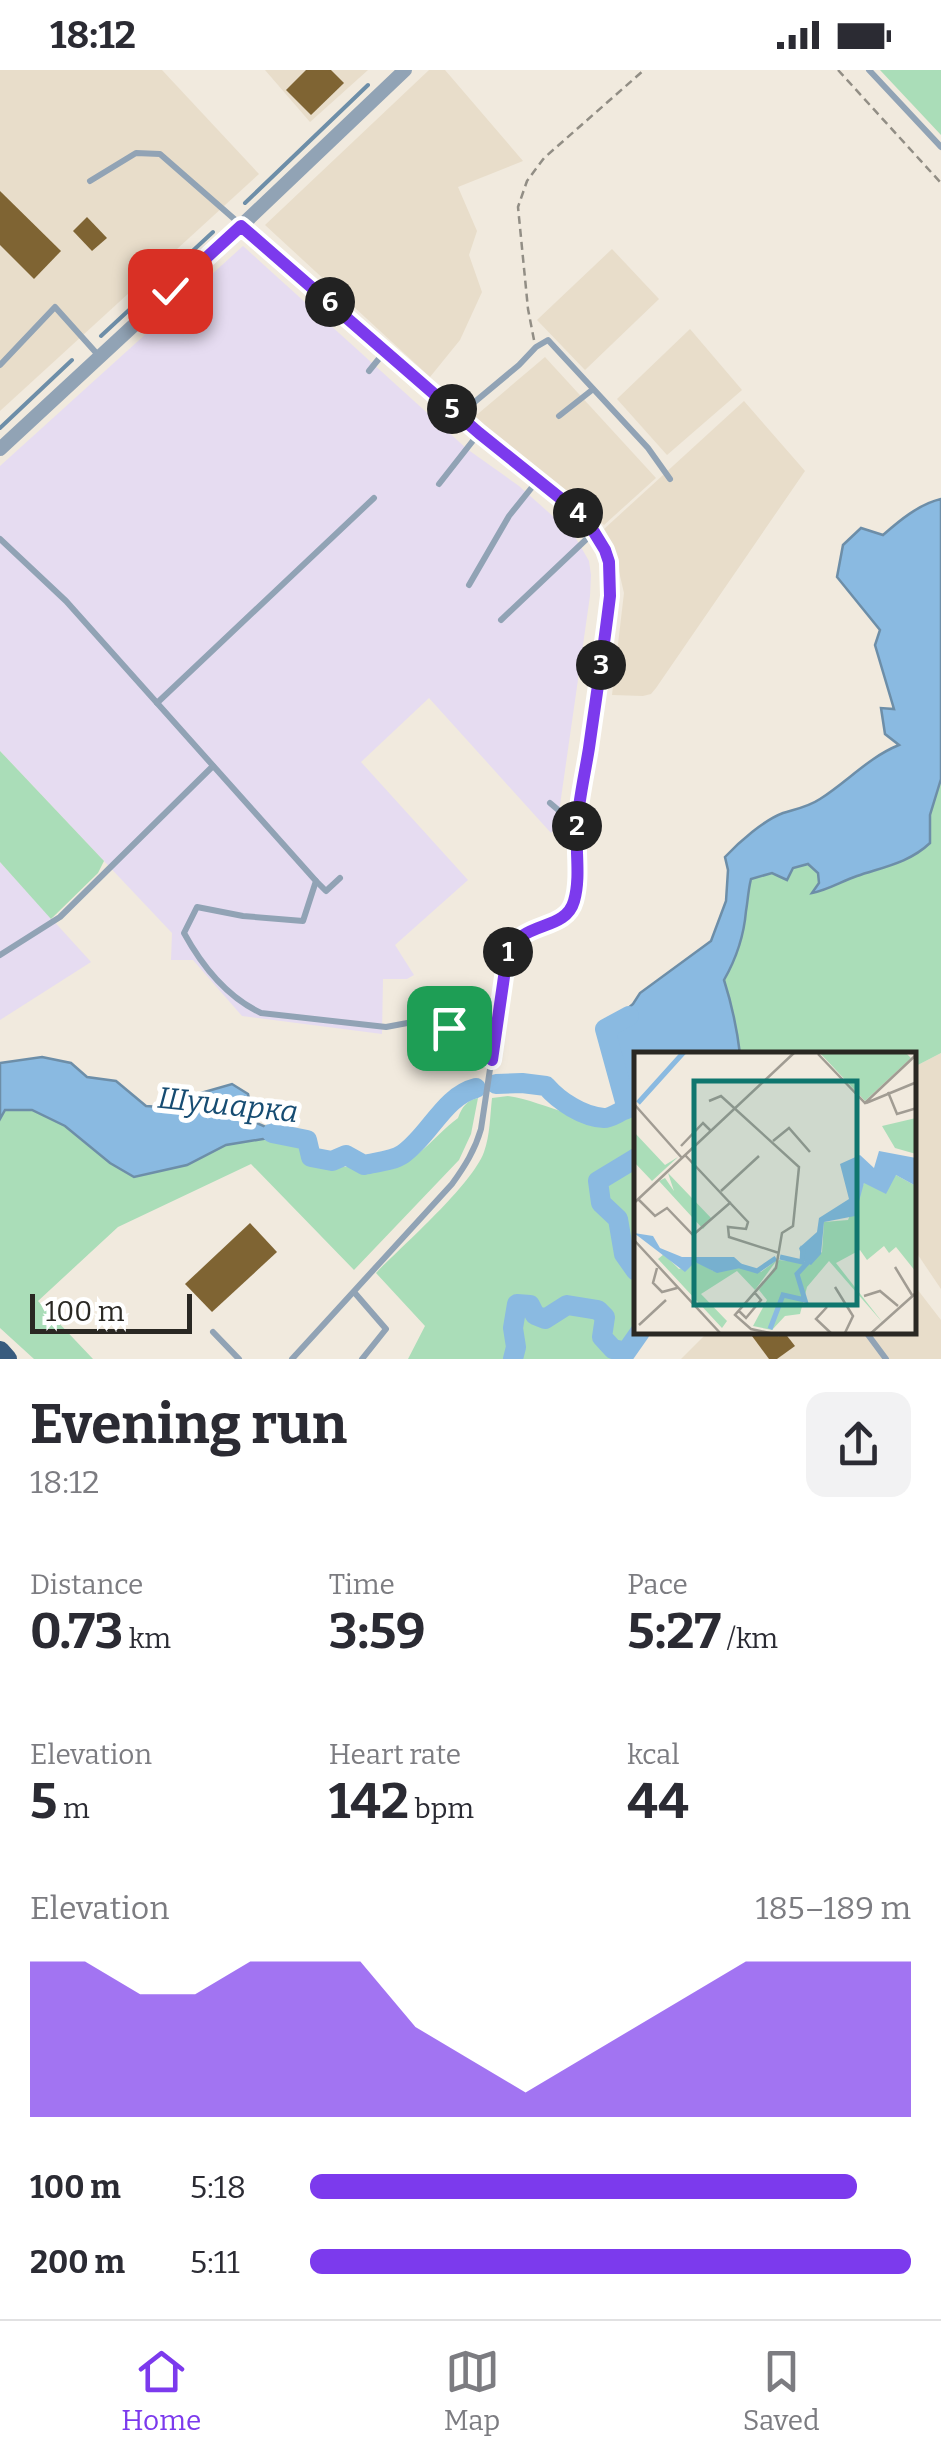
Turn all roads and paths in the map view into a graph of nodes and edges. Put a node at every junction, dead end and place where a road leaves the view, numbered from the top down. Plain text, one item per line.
1 (405, 70) edge
2 (644, 70) edge
3 (838, 70) edge
4 (869, 70) edge
5 (941, 147) edge
6 (90, 181) dead end
7 (941, 182) edge
8 (241, 226) junction
9 (536, 347) junction
10 (386, 350) junction
11 (100, 356) junction
12 (0, 365) edge
13 (369, 371) dead end
14 (592, 390) junction
15 (459, 415) junction
16 (559, 416) dead end
17 (479, 433) junction
18 (0, 449) edge
19 (670, 479) dead end
20 (537, 481) junction
21 (439, 484) dead end
22 (374, 498) dead end
23 (594, 532) junction
24 (0, 539) edge
25 (469, 585) dead end
26 (501, 620) dead end
27 (158, 703) junction
28 (213, 766) junction
29 (550, 803) dead end
30 (577, 826) junction
31 (340, 878) dead end
32 (316, 881) junction
33 (0, 955) edge
34 (492, 1060) junction
35 (354, 1292) junction
36 (212, 1332) dead end
37 (867, 1334) edge
38 (0, 1352) edge
39 (7, 1359) edge
40 (239, 1359) edge
41 (292, 1359) edge
42 (362, 1359) edge
43 (886, 1359) edge

1 - 8 street
2 - 9 path
3 - 7 path
4 - 5 lane
6 - 8 lane
8 - 10 lane
8 - 11 street
9 - 14 lane
9 - 15 lane
10 - 13 lane
10 - 15 lane
11 - 12 lane
11 - 18 street
14 - 16 lane
14 - 19 lane
15 - 17 lane
17 - 20 lane
17 - 21 lane
20 - 23 lane
20 - 25 lane
22 - 27 lane
23 - 26 lane
23 - 30 lane
24 - 27 lane
27 - 28 lane
28 - 32 lane
28 - 33 lane
29 - 30 lane
30 - 34 lane
31 - 32 lane
32 - 34 lane
34 - 35 lane
35 - 41 lane
35 - 42 lane
36 - 40 lane
37 - 43 lane
38 - 39 highway

